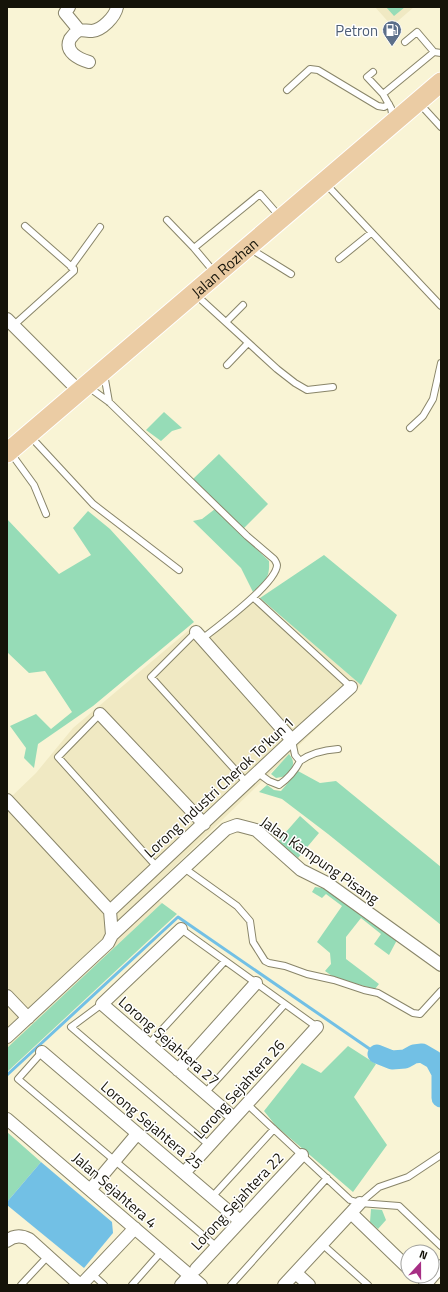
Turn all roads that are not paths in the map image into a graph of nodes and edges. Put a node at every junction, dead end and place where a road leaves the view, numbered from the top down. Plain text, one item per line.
1 (69, 7) edge
2 (117, 7) edge
3 (79, 30) junction
4 (405, 42) dead end
5 (434, 52) junction
6 (441, 53) edge
7 (89, 62) dead end
8 (373, 72) dead end
9 (441, 82) edge
10 (287, 90) dead end
11 (383, 94) junction
12 (418, 102) junction
13 (389, 104) junction
14 (394, 122) junction
15 (441, 127) edge
16 (324, 182) junction
17 (282, 218) junction
18 (167, 220) dead end
19 (25, 226) dead end
20 (100, 227) dead end
21 (371, 233) junction
22 (248, 247) junction
23 (194, 248) junction
24 (339, 260) dead end
25 (71, 267) junction
26 (216, 274) junction
27 (291, 274) dead end
28 (194, 293) junction
29 (243, 305) dead end
30 (441, 306) edge
31 (10, 322) edge
32 (226, 322) junction
33 (248, 343) junction
34 (441, 363) edge
35 (227, 365) dead end
36 (104, 370) junction
37 (333, 387) dead end
38 (82, 388) junction
39 (109, 402) junction
40 (410, 428) dead end
41 (29, 434) junction
42 (8, 452) edge
43 (46, 514) dead end
44 (179, 570) dead end
45 (254, 598) junction
46 (199, 636) junction
47 (351, 687) joint
48 (100, 714) joint
49 (292, 740) junction
50 (338, 749) dead end
51 (300, 761) junction
52 (258, 773) junction
53 (247, 783) junction
54 (7, 800) edge
55 (204, 824) junction
56 (157, 867) junction
57 (184, 868) junction
58 (110, 911) junction
59 (181, 929) joint
60 (112, 935) junction
61 (225, 961) junction
62 (441, 965) edge
63 (256, 983) junction
64 (441, 991) edge
65 (7, 996) edge
66 (102, 1004) junction
67 (285, 1004) junction
68 (28, 1018) junction
69 (317, 1027) joint
70 (7, 1037) edge
71 (148, 1045) junction
72 (42, 1052) joint
73 (178, 1070) junction
74 (205, 1093) junction
75 (247, 1104) junction
76 (234, 1118) junction
77 (7, 1119) edge
78 (274, 1129) junction
79 (137, 1134) junction
80 (210, 1144) junction
81 (302, 1155) junction
82 (441, 1155) edge
83 (114, 1161) junction
84 (184, 1173) junction
85 (327, 1178) junction
86 (90, 1190) junction
87 (212, 1197) junction
88 (360, 1203) junction
89 (351, 1213) junction
90 (240, 1221) junction
91 (135, 1228) junction
92 (7, 1242) edge
93 (322, 1244) junction
94 (441, 1246) edge
95 (217, 1247) junction
96 (162, 1251) junction
97 (48, 1256) junction
98 (400, 1260) edge
99 (193, 1272) junction
100 (296, 1273) junction
101 (92, 1274) junction
102 (21, 1285) edge
103 (81, 1285) edge
104 (104, 1285) edge
105 (132, 1285) edge
106 (181, 1285) edge
107 (201, 1285) edge
108 (232, 1285) edge
109 (284, 1285) edge
110 (309, 1285) edge
111 (368, 1285) edge

1 - 3 street
2 - 3 street
3 - 7 street
4 - 5 lane
5 - 6 lane
5 - 11 lane
8 - 11 lane
9 - 12 main road, Jalan Rozhan
10 - 13 lane
11 - 13 lane
12 - 14 main road, Jalan Rozhan
12 - 15 lane
13 - 14 lane
14 - 16 main road, Jalan Rozhan
16 - 17 main road, Jalan Rozhan
16 - 21 lane
17 - 22 main road, Jalan Rozhan
17 - 23 lane
18 - 23 lane
19 - 25 lane
20 - 25 lane
21 - 24 lane
21 - 30 lane
22 - 26 main road, Jalan Rozhan
22 - 27 lane
23 - 26 lane
25 - 31 lane
26 - 28 main road, Jalan Rozhan
28 - 32 lane
28 - 36 main road, Jalan Rozhan
29 - 32 lane
31 - 38 street
32 - 33 lane
33 - 35 lane
33 - 37 lane
34 - 40 lane
36 - 38 main road, Jalan Rozhan
36 - 39 lane
38 - 39 lane
38 - 41 main road, Jalan Rozhan
39 - 45 lane
41 - 42 main road, Jalan Rozhan
41 - 44 lane
42 - 43 lane
45 - 46 lane
45 - 47 lane
46 - 49 street
46 - 53 lane
47 - 49 street, Lorong Industri Cherok To'kun 1
48 - 55 street
48 - 56 lane
49 - 51 lane
49 - 52 street, Lorong Industri Cherok To'kun 1
50 - 51 lane
51 - 52 lane
52 - 53 street, Lorong Industri Cherok To'kun 1
53 - 55 street, Lorong Industri Cherok To'kun 1
54 - 58 street
55 - 56 street, Lorong Industri Cherok To'kun 1
56 - 58 street, Lorong Industri Cherok To'kun 1
57 - 60 street, Jalan Kampung Pisang
57 - 62 street, Jalan Kampung Pisang
57 - 64 lane
58 - 60 street
59 - 61 lane
59 - 66 street
60 - 68 street, Jalan Kampung Pisang
61 - 63 lane
61 - 71 lane
63 - 67 lane
63 - 73 street
65 - 68 street
66 - 71 street, Lorong Sejahtera 27
66 - 80 lane
67 - 69 lane
67 - 74 lane
68 - 70 street, Jalan Kampung Pisang
69 - 75 street, Lorong Sejahtera 26
71 - 73 street, Lorong Sejahtera 27
72 - 79 street, Lorong Sejahtera 25
72 - 83 lane
73 - 74 street, Lorong Sejahtera 27
74 - 76 street, Lorong Sejahtera 27
75 - 76 street, Lorong Sejahtera 26
75 - 78 lane
76 - 80 street, Lorong Sejahtera 26
77 - 86 street, Jalan Sejahtera 4
78 - 81 lane
78 - 87 lane
79 - 83 street
79 - 84 street, Lorong Sejahtera 25
80 - 84 street, Lorong Sejahtera 26
81 - 85 lane
81 - 90 street, Lorong Sejahtera 22
82 - 88 lane
83 - 86 street
83 - 95 lane
84 - 87 street, Lorong Sejahtera 25
85 - 88 lane
85 - 108 lane
86 - 91 street, Jalan Sejahtera 4
87 - 90 street, Lorong Sejahtera 25
88 - 89 street
88 - 94 lane
89 - 93 street
89 - 98 street
90 - 95 street, Lorong Sejahtera 22
91 - 96 street, Jalan Sejahtera 4
91 - 101 street
92 - 97 street
93 - 100 street
93 - 111 lane
95 - 99 street, Lorong Sejahtera 22
96 - 99 street, Jalan Sejahtera 4
96 - 105 lane
97 - 102 lane
97 - 103 street
99 - 106 street, Lorong Sejahtera 22
99 - 107 street, Jalan Sejahtera 4
100 - 109 street
100 - 110 street
101 - 103 street
101 - 104 lane

